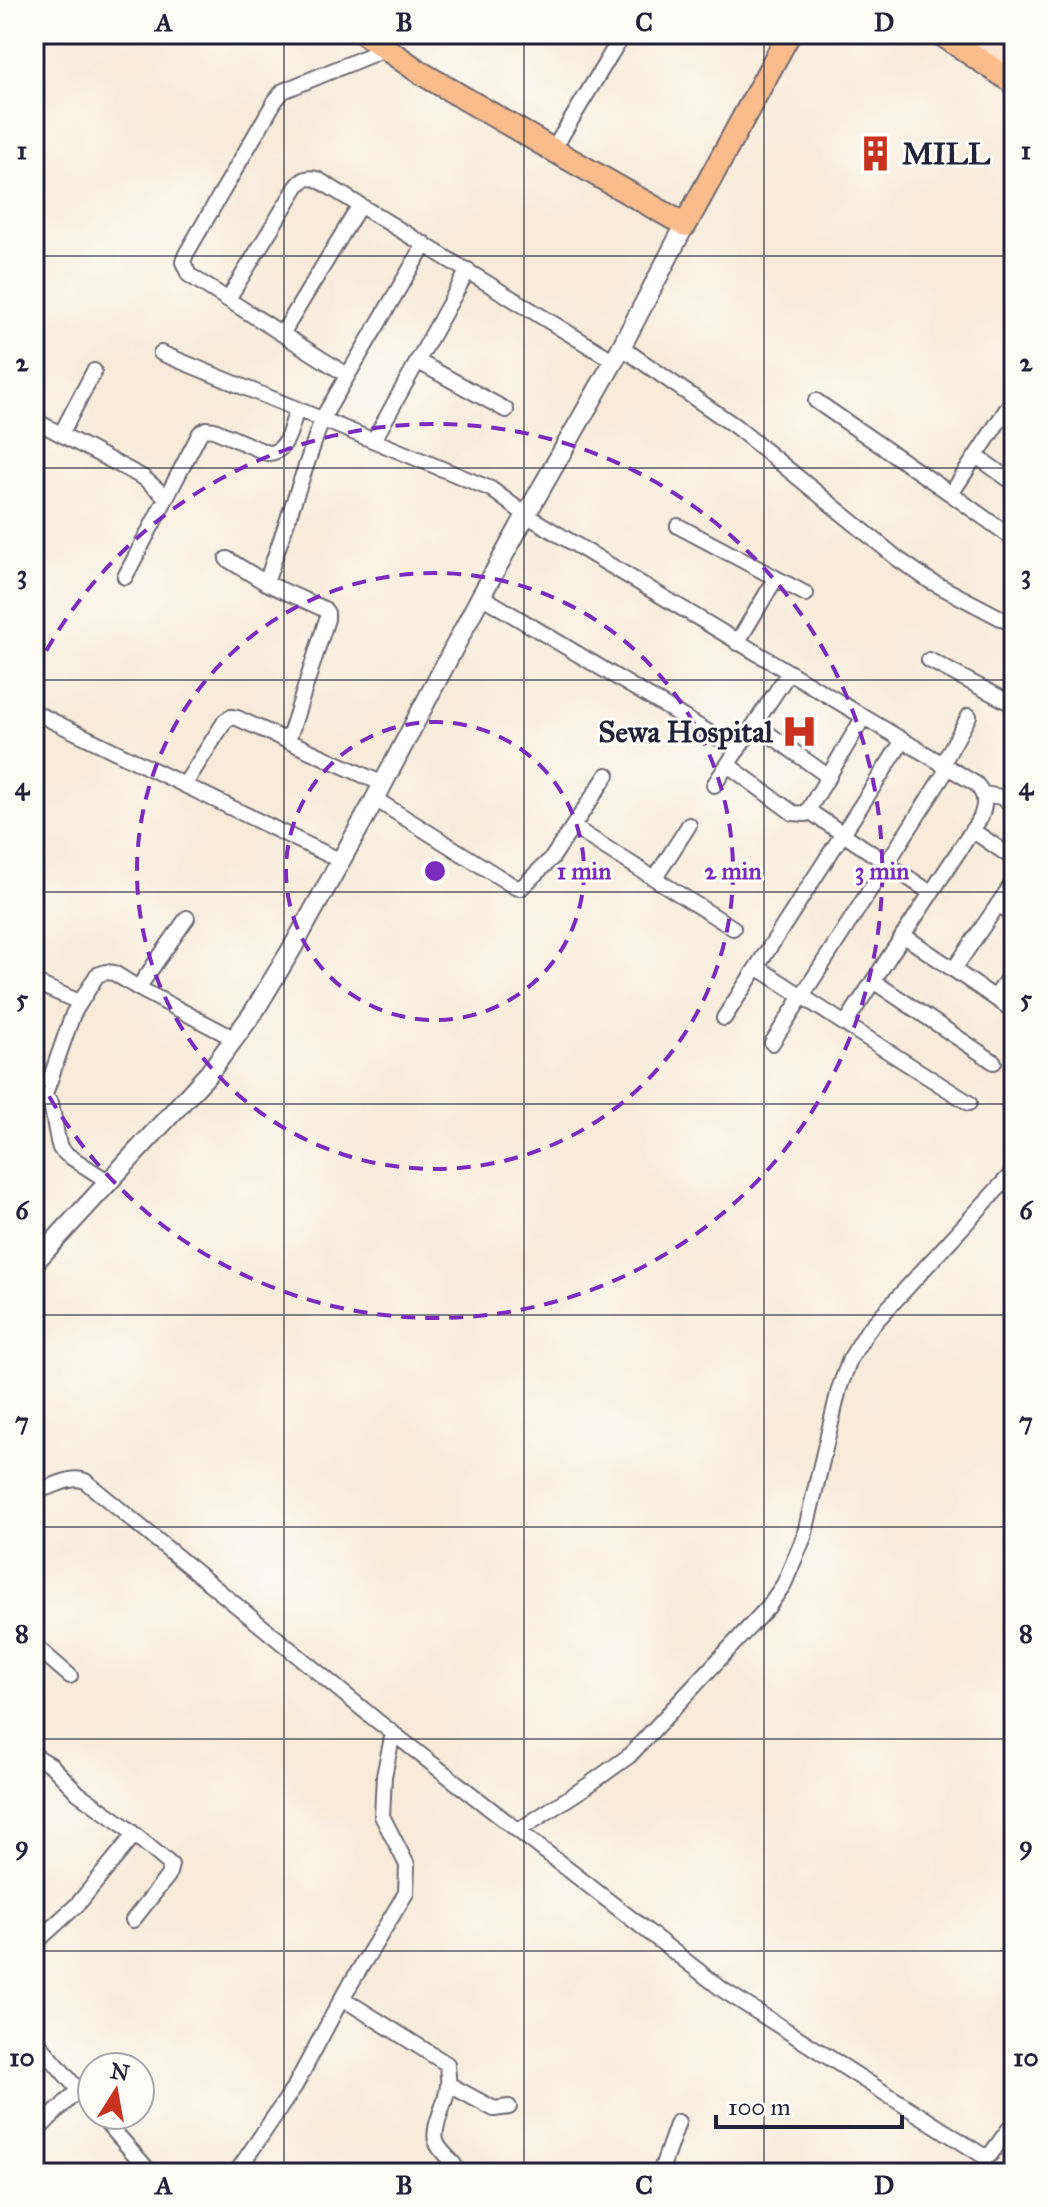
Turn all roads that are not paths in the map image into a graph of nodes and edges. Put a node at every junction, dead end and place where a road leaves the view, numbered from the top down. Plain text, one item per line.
1 (365, 34) edge
2 (623, 34) edge
3 (789, 34) edge
4 (941, 34) edge
5 (974, 34) edge
6 (385, 49) junction
7 (1014, 60) edge
8 (1014, 83) edge
9 (553, 150) junction
10 (360, 205) junction
11 (685, 225) junction
12 (425, 244) junction
13 (468, 270) junction
14 (228, 299) junction
15 (282, 334) junction
16 (161, 353) dead end
17 (618, 354) junction
18 (417, 361) junction
19 (94, 371) dead end
20 (347, 375) junction
21 (1014, 398) edge
22 (816, 401) dead end
23 (297, 409) junction
24 (506, 410) dead end
25 (322, 419) junction
26 (34, 420) edge
27 (61, 434) junction
28 (374, 440) junction
29 (976, 456) junction
30 (1014, 483) edge
31 (951, 494) junction
32 (166, 497) junction
33 (526, 515) junction
34 (678, 526) dead end
35 (1014, 539) edge
36 (227, 559) dead end
37 (125, 577) dead end
38 (776, 578) junction
39 (266, 583) junction
40 (806, 594) dead end
41 (481, 596) junction
42 (1014, 625) edge
43 (737, 643) junction
44 (929, 660) dead end
45 (788, 674) junction
46 (1012, 699) edge
47 (34, 712) edge
48 (969, 716) dead end
49 (863, 718) junction
50 (755, 724) junction
51 (288, 741) junction
52 (902, 742) junction
53 (738, 750) junction
54 (728, 765) junction
55 (945, 766) junction
56 (607, 775) dead end
57 (829, 777) junction
58 (185, 784) junction
59 (714, 785) dead end
60 (379, 792) junction
61 (984, 794) junction
62 (1014, 805) edge
63 (809, 811) junction
64 (689, 825) dead end
65 (573, 827) junction
66 (972, 830) junction
67 (843, 834) junction
68 (1014, 859) edge
69 (341, 861) junction
70 (887, 864) junction
71 (655, 878) junction
72 (1014, 881) edge
73 (931, 893) junction
74 (998, 904) junction
75 (1014, 915) edge
76 (187, 918) dead end
77 (733, 928) dead end
78 (903, 935) junction
79 (757, 967) junction
80 (1014, 968) edge
81 (954, 969) junction
82 (873, 981) junction
83 (34, 982) edge
84 (138, 988) junction
85 (802, 996) junction
86 (995, 998) junction
87 (79, 1002) junction
88 (1014, 1011) edge
89 (724, 1018) dead end
90 (845, 1024) junction
91 (235, 1039) junction
92 (772, 1043) dead end
93 (994, 1062) dead end
94 (39, 1093) edge
95 (969, 1103) dead end
96 (1012, 1178) edge
97 (109, 1182) junction
98 (36, 1257) edge
99 (34, 1489) edge
100 (34, 1645) edge
101 (70, 1676) dead end
102 (393, 1733) junction
103 (34, 1755) edge
104 (519, 1830) junction
105 (134, 1835) junction
106 (133, 1920) dead end
107 (34, 1944) edge
108 (342, 1998) junction
109 (34, 2038) edge
110 (448, 2084) junction
111 (76, 2088) edge
112 (76, 2092) edge
113 (509, 2107) dead end
114 (678, 2122) dead end
115 (1014, 2122) edge
116 (114, 2131) edge
117 (34, 2134) edge
118 (151, 2173) edge
119 (236, 2173) edge
120 (458, 2173) edge
121 (660, 2173) edge

1 - 6 highway
2 - 9 street
3 - 11 highway
4 - 8 highway
5 - 7 main road
6 - 9 highway
6 - 14 street
9 - 11 highway
10 - 12 street
10 - 14 street
10 - 15 street
11 - 17 street
12 - 13 street
12 - 20 street
13 - 17 street
13 - 18 street
14 - 15 street
15 - 20 street
16 - 23 street
17 - 33 street
17 - 42 street
18 - 24 street
18 - 28 street
19 - 27 street
20 - 25 street
21 - 29 street
22 - 31 street
23 - 25 street
23 - 32 street
25 - 28 street
25 - 39 street
26 - 27 street
27 - 32 street
28 - 33 street
29 - 30 street
29 - 31 street
31 - 35 street
32 - 37 street
33 - 41 street
33 - 43 street
34 - 38 street
36 - 39 street
38 - 40 street
38 - 43 street
39 - 51 street
41 - 53 street
41 - 60 street
43 - 45 street
44 - 46 street
45 - 49 street
45 - 50 street
47 - 58 street
48 - 55 street
49 - 52 street
49 - 57 street
50 - 53 street
50 - 57 street
51 - 58 street
51 - 60 street
52 - 55 street
52 - 67 street
53 - 54 street
54 - 59 street
54 - 63 street
55 - 61 street
55 - 70 street
56 - 65 street
57 - 63 street
58 - 69 street
60 - 65 street
60 - 69 street
61 - 62 street
61 - 66 street
63 - 67 street
64 - 71 street
65 - 71 street
66 - 68 street
66 - 73 street
67 - 70 street
67 - 79 street
69 - 91 street
70 - 73 street
70 - 85 street
71 - 77 street
72 - 74 street
73 - 78 street
74 - 75 street
74 - 81 street
76 - 84 street
78 - 81 street
78 - 82 street
79 - 85 street
79 - 89 street
80 - 86 street
81 - 86 street
82 - 90 street
82 - 93 street
83 - 87 street
84 - 87 street
84 - 91 street
85 - 90 street
85 - 92 street
86 - 88 street
87 - 94 street
90 - 95 street
91 - 97 street
94 - 97 street
96 - 104 street
97 - 98 street
99 - 102 street
100 - 101 street
102 - 104 street
102 - 108 street
103 - 105 street
104 - 115 street
105 - 106 street
105 - 107 street
108 - 110 street
108 - 119 street
109 - 111 street
110 - 113 street
110 - 120 street
112 - 117 street
114 - 121 street
116 - 118 street

